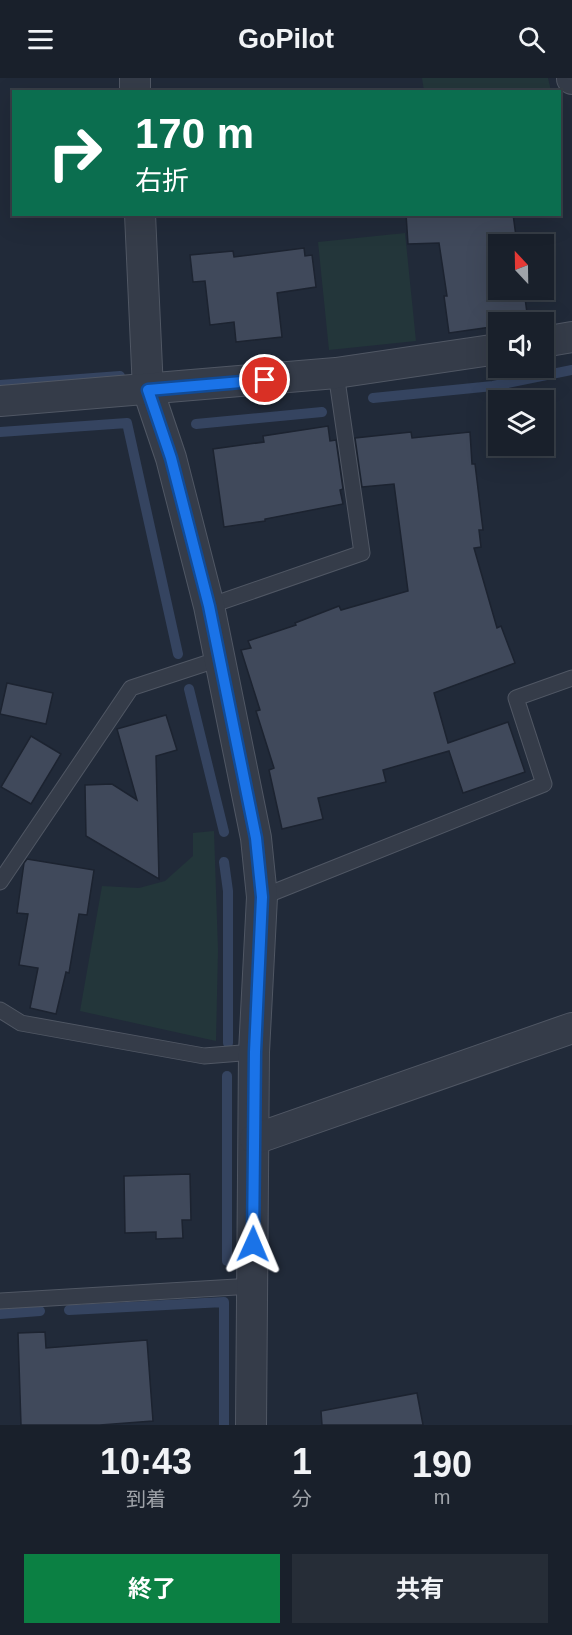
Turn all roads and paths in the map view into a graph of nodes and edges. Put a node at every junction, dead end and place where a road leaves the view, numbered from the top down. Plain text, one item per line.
1 (140, 216) edge
2 (572, 337) edge
3 (554, 340) edge
4 (488, 350) edge
5 (336, 373) junction
6 (148, 390) junction
7 (0, 401) edge
8 (209, 606) junction
9 (219, 659) junction
10 (572, 678) edge
11 (0, 882) edge
12 (262, 897) junction
13 (0, 1010) edge
14 (572, 1028) edge
15 (255, 1052) junction
16 (255, 1139) junction
17 (253, 1286) junction
18 (0, 1301) edge
19 (251, 1425) edge

1 - 6 street
2 - 3 street
4 - 5 street
5 - 6 street
5 - 8 lane
6 - 7 street
6 - 8 street
8 - 9 street
9 - 11 lane
9 - 12 street
10 - 12 lane
12 - 15 street
13 - 15 lane
14 - 16 street
15 - 16 street
16 - 17 street
17 - 18 lane
17 - 19 street

